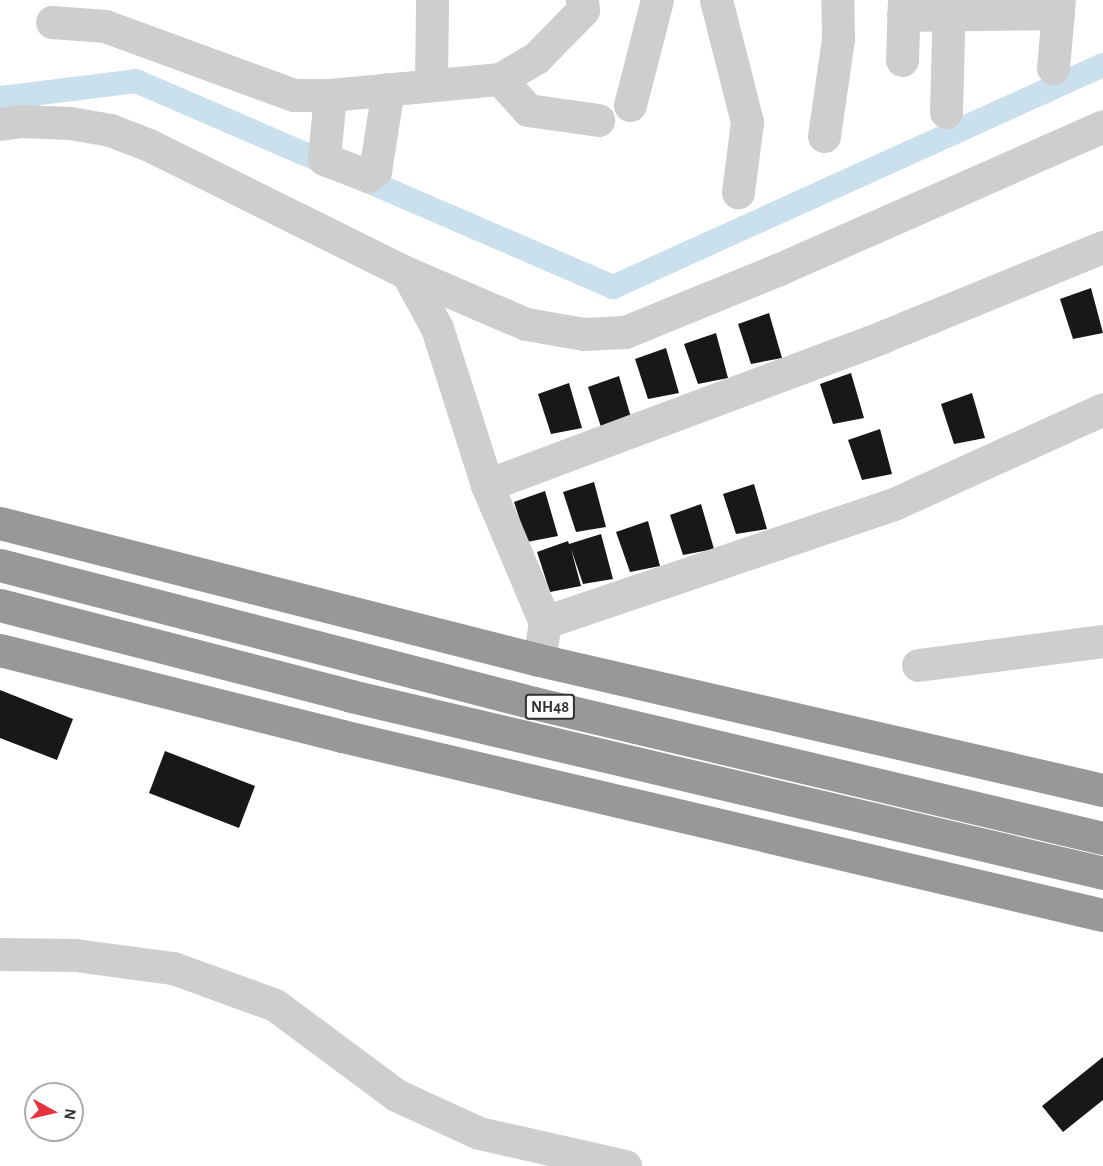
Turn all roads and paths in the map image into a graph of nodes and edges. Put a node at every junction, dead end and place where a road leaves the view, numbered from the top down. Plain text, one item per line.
1 (432, 0) edge
2 (657, 0) edge
3 (716, 0) edge
4 (837, 0) edge
5 (590, 3) edge
6 (903, 7) edge
7 (949, 7) edge
8 (1003, 7) edge
9 (1058, 7) edge
10 (52, 22) dead end
11 (902, 60) dead end
12 (1053, 68) dead end
13 (500, 79) junction
14 (431, 85) junction
15 (388, 89) junction
16 (330, 95) junction
17 (630, 105) dead end
18 (946, 112) dead end
19 (598, 120) dead end
20 (0, 124) edge
21 (824, 136) dead end
22 (1096, 140) edge
23 (738, 192) dead end
24 (1103, 247) edge
25 (407, 273) junction
26 (1103, 410) edge
27 (487, 485) junction
28 (0, 523) edge
29 (0, 565) edge
30 (269, 591) junction
31 (0, 605) edge
32 (193, 615) junction
33 (545, 622) junction
34 (1103, 641) edge
35 (0, 650) edge
36 (206, 658) junction
37 (539, 660) junction
38 (918, 665) dead end
39 (255, 714) junction
40 (1103, 790) edge
41 (1103, 838) edge
42 (1103, 873) edge
43 (1103, 915) edge
44 (0, 954) edge
45 (625, 1166) edge

1 - 14 street
2 - 17 street
3 - 23 street
4 - 21 street
5 - 13 street
6 - 7 street
6 - 11 street
7 - 8 street
7 - 18 street
8 - 9 street
9 - 12 street
10 - 16 street
13 - 14 street
13 - 19 street
14 - 15 street
15 - 16 street
15 - 16 street
20 - 25 street
22 - 25 street
24 - 27 street
25 - 27 street
26 - 33 street
27 - 33 street
28 - 30 highway
29 - 32 highway, NH48
30 - 32 highway
30 - 37 highway
31 - 36 highway, NH48
32 - 41 highway, NH48
33 - 37 street
34 - 38 street
35 - 39 highway
36 - 39 highway
36 - 42 highway, NH48
37 - 40 highway
39 - 43 highway
44 - 45 street

